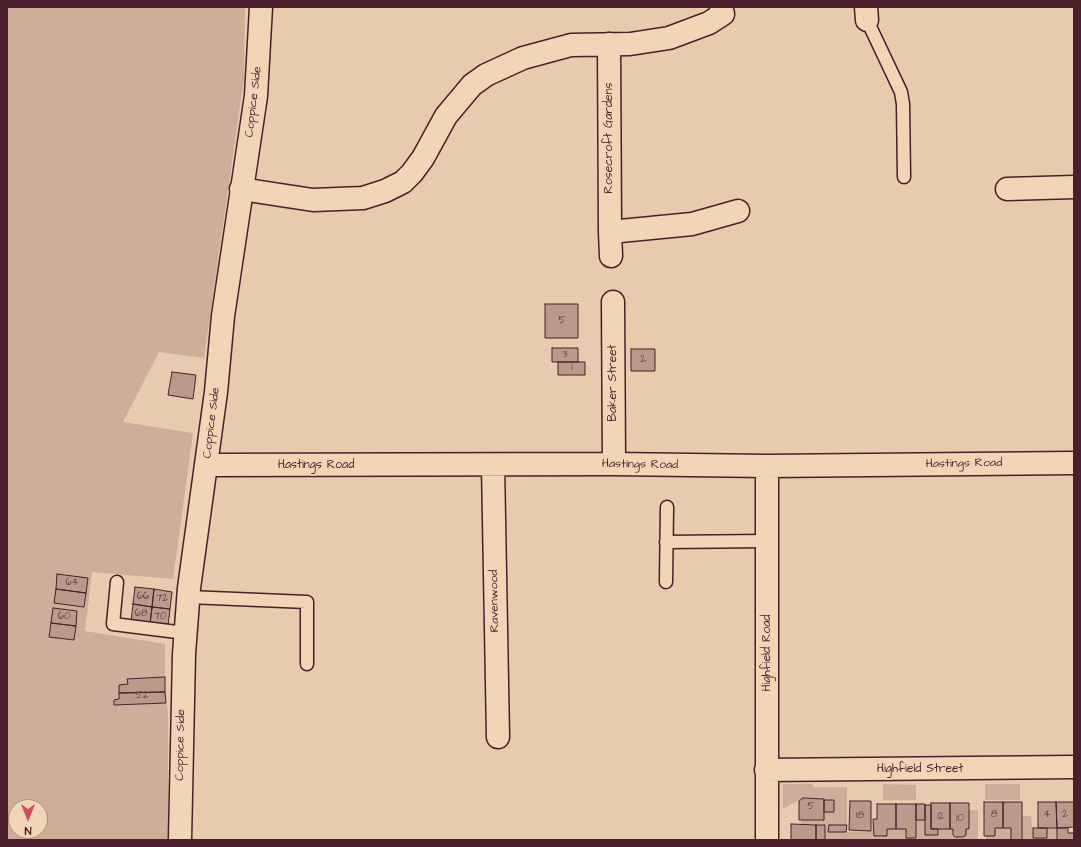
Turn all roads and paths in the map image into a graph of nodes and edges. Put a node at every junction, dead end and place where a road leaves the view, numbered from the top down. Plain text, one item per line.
1 (261, 7) edge
2 (722, 7) edge
3 (866, 13) edge
4 (609, 44) junction
5 (904, 177) dead end
6 (1074, 187) edge
7 (241, 189) junction
8 (1007, 189) dead end
9 (738, 211) dead end
10 (610, 232) junction
11 (611, 256) dead end
12 (613, 302) dead end
13 (1074, 463) edge
14 (614, 464) junction
15 (207, 465) junction
16 (493, 465) junction
17 (767, 466) junction
18 (666, 507) dead end
19 (767, 541) junction
20 (666, 542) junction
21 (117, 582) dead end
22 (666, 582) dead end
23 (188, 597) junction
24 (186, 633) junction
25 (307, 664) dead end
26 (498, 737) dead end
27 (1074, 767) edge
28 (766, 770) junction
29 (180, 840) edge
30 (767, 840) edge

1 - 7 street, Coppice Side
2 - 4 street
3 - 5 lane
4 - 7 street
4 - 10 street, Rosecroft Gardens
6 - 8 street
7 - 15 street, Coppice Side
9 - 10 street
10 - 11 street, Rosecroft Gardens
12 - 14 street, Baker Street
13 - 17 street, Hastings Road
14 - 16 street, Hastings Road
14 - 17 street, Hastings Road
15 - 16 street, Hastings Road
15 - 23 street, Coppice Side
16 - 26 street, Ravenwood
17 - 19 street, Highfield Road
18 - 20 lane
19 - 20 lane
19 - 28 street, Highfield Road
20 - 22 lane
21 - 24 lane
23 - 24 street, Coppice Side
23 - 25 lane
24 - 29 street, Coppice Side
27 - 28 street, Highfield Street
28 - 30 street, Highfield Road

